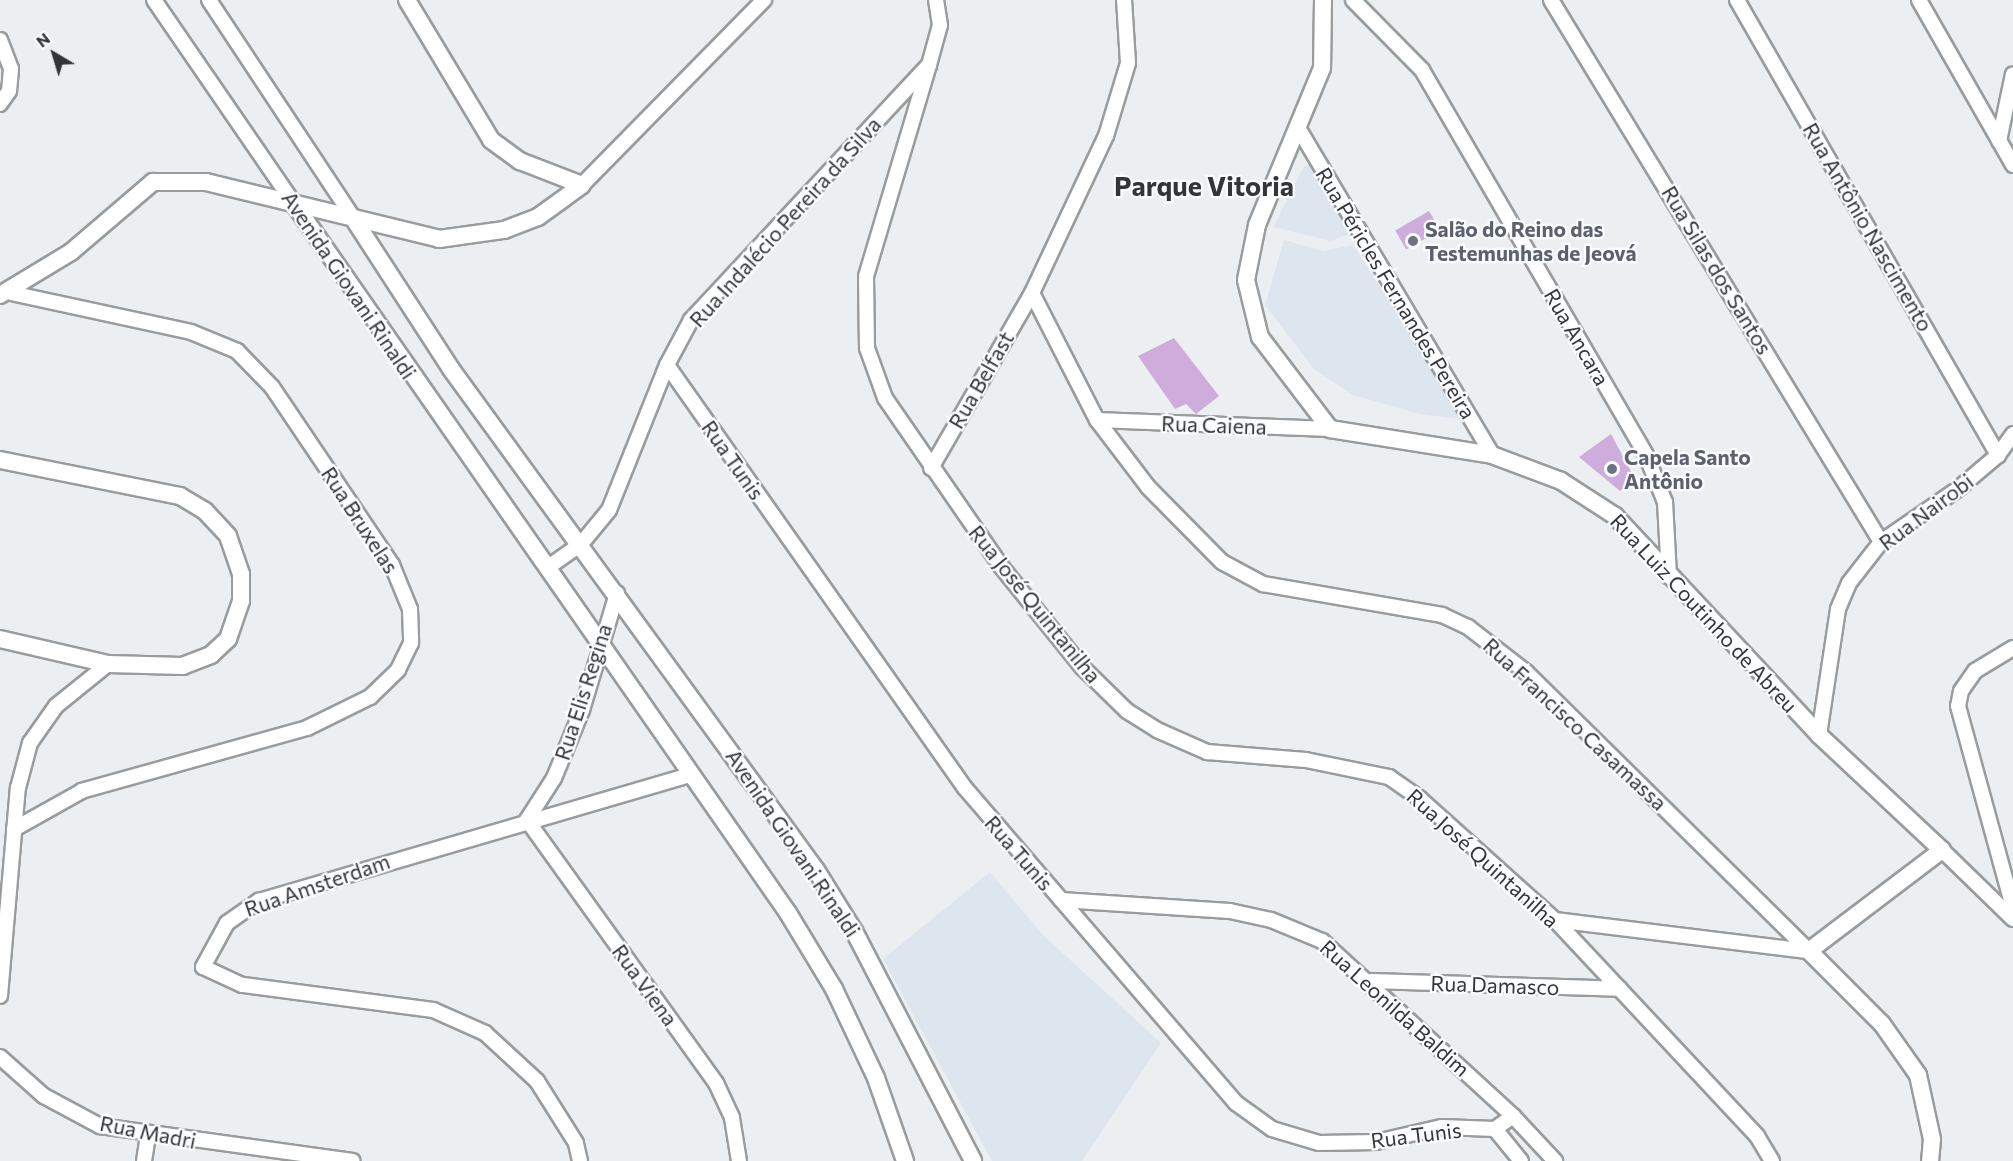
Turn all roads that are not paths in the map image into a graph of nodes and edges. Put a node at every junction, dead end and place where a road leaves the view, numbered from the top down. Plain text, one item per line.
1 (154, 0) edge
2 (209, 0) edge
3 (407, 0) edge
4 (764, 0) edge
5 (936, 0) edge
6 (1124, 0) edge
7 (1323, 0) edge
8 (1353, 0) edge
9 (1551, 0) edge
10 (1737, 0) edge
11 (1919, 0) edge
12 (0, 40) edge
13 (929, 65) junction
14 (2013, 74) edge
15 (0, 104) edge
16 (1300, 131) junction
17 (1999, 141) junction
18 (2013, 165) edge
19 (582, 185) junction
20 (295, 205) junction
21 (355, 221) junction
22 (385, 228) junction
23 (373, 249) junction
24 (1032, 293) junction
25 (5, 294) edge
26 (667, 365) junction
27 (1097, 420) junction
28 (1330, 429) junction
29 (2013, 434) edge
30 (1492, 455) junction
31 (1998, 455) junction
32 (0, 460) edge
33 (931, 468) junction
34 (1881, 542) junction
35 (581, 544) junction
36 (547, 568) junction
37 (1669, 578) junction
38 (617, 593) junction
39 (0, 639) edge
40 (598, 644) junction
41 (2013, 648) edge
42 (108, 664) junction
43 (1819, 735) junction
44 (689, 774) junction
45 (527, 820) junction
46 (14, 830) junction
47 (1942, 850) junction
48 (1061, 900) junction
49 (2013, 907) edge
50 (2013, 919) edge
51 (1555, 920) junction
52 (1809, 951) junction
53 (1371, 981) junction
54 (1620, 990) junction
55 (0, 996) edge
56 (0, 1057) edge
57 (1513, 1116) junction
58 (1495, 1129) junction
59 (148, 1136) junction
60 (1550, 1159) edge
61 (144, 1161) edge
62 (353, 1161) edge
63 (580, 1161) edge
64 (739, 1161) edge
65 (905, 1161) edge
66 (973, 1161) edge
67 (1521, 1161) edge
68 (1772, 1161) edge
69 (1930, 1161) edge

1 - 20 street, Avenida Giovani Rinaldi
2 - 21 street, Avenida Giovani Rinaldi
3 - 19 street
4 - 19 street
5 - 13 street, Rua Indalécio Pereira da Silva
6 - 24 street
7 - 16 street
8 - 37 street, Rua Ancara
9 - 34 street, Rua Silas dos Santos
10 - 31 street, Rua Antônio Nascimento
11 - 17 street
12 - 15 street
13 - 26 street, Rua Indalécio Pereira da Silva
13 - 33 street, Rua José Quintanilha
14 - 17 street
16 - 28 street
16 - 30 street, Rua Péricles Fernandes Pereira
17 - 18 street
19 - 22 street
20 - 21 street
20 - 25 street
20 - 36 street, Avenida Giovani Rinaldi
21 - 22 street
21 - 23 street, Avenida Giovani Rinaldi
22 - 23 street
23 - 35 street, Avenida Giovani Rinaldi
24 - 27 street, Rua Francisco Casamassa
24 - 33 street, Rua Belfast
25 - 46 street, Rua Bruxelas
26 - 35 street, Rua Indalécio Pereira da Silva
26 - 48 street, Rua Tunis
27 - 28 street, Rua Caiena
27 - 52 street, Rua Francisco Casamassa
28 - 30 street, Rua Luiz Coutinho de Abreu
29 - 31 street, Rua Nairobi
30 - 37 street, Rua Luiz Coutinho de Abreu
31 - 34 street, Rua Nairobi
32 - 42 street
33 - 51 street, Rua José Quintanilha
34 - 43 street, Rua Nairobi
35 - 36 street
35 - 38 street, Avenida Giovani Rinaldi
36 - 40 street, Avenida Giovani Rinaldi
37 - 43 street, Rua Luiz Coutinho de Abreu
38 - 40 street, Rua Elis Regina
38 - 66 street, Avenida Giovani Rinaldi
39 - 42 street
40 - 44 street, Avenida Giovani Rinaldi
40 - 45 street, Rua Elis Regina
41 - 49 street
42 - 46 street
43 - 47 street, Rua Luiz Coutinho de Abreu
44 - 45 street, Rua Amsterdam
44 - 65 street, Avenida Giovani Rinaldi
45 - 63 street, Rua Amsterdam
45 - 64 street, Rua Viena
46 - 55 street
47 - 50 street, Rua Luiz Coutinho de Abreu
47 - 52 street
48 - 53 street, Rua Leonilda Baldim
48 - 58 street, Rua Tunis
51 - 52 street
51 - 54 street, Rua José Quintanilha
52 - 69 street, Rua Francisco Casamassa
53 - 54 street, Rua Damasco
53 - 57 street, Rua Leonilda Baldim
54 - 68 street, Rua José Quintanilha
56 - 59 street, Rua Madri
57 - 58 street
57 - 60 street, Rua Leonilda Baldim
58 - 67 street
59 - 61 street
59 - 62 street, Rua Madri

